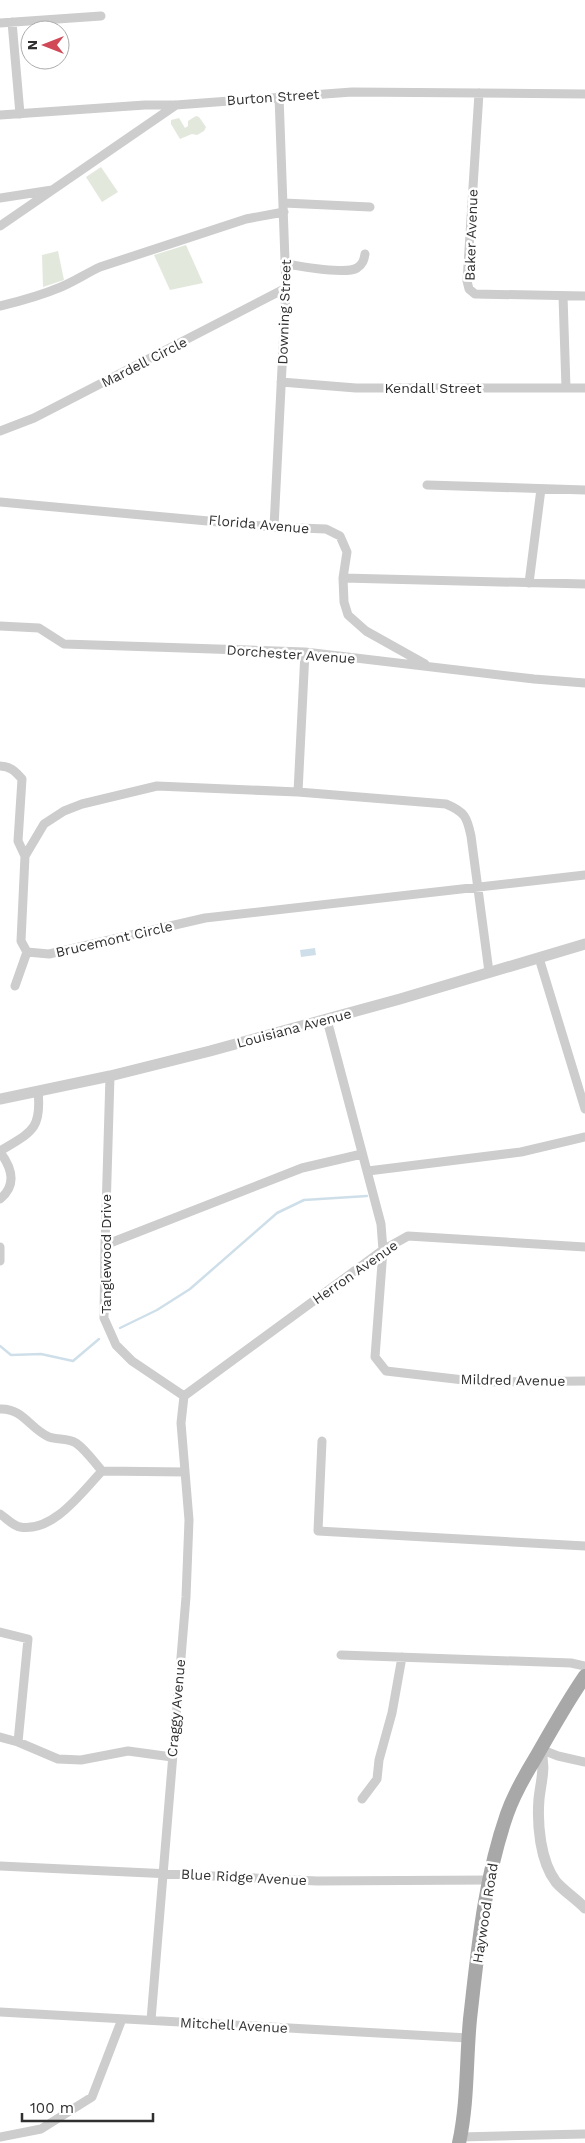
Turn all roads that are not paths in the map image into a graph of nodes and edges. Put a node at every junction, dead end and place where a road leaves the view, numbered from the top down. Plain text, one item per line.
1 (101, 16) dead end
2 (12, 22) junction
3 (0, 23) edge
4 (479, 94) junction
5 (585, 94) edge
6 (279, 96) junction
7 (176, 105) junction
8 (20, 114) junction
9 (0, 115) edge
10 (54, 189) junction
11 (0, 198) edge
12 (284, 207) junction
13 (370, 207) dead end
14 (0, 226) edge
15 (364, 254) dead end
16 (286, 264) junction
17 (286, 288) junction
18 (563, 296) junction
19 (585, 296) edge
20 (0, 306) edge
21 (281, 382) junction
22 (566, 388) junction
23 (585, 388) edge
24 (0, 431) edge
25 (427, 485) dead end
26 (541, 489) junction
27 (585, 490) edge
28 (0, 502) edge
29 (274, 527) junction
30 (344, 578) junction
31 (529, 582) junction
32 (585, 584) edge
33 (0, 626) edge
34 (305, 652) junction
35 (430, 666) junction
36 (585, 683) edge
37 (0, 766) edge
38 (298, 792) junction
39 (25, 856) junction
40 (585, 875) edge
41 (478, 886) junction
42 (585, 944) edge
43 (27, 952) junction
44 (539, 958) junction
45 (489, 972) junction
46 (15, 986) dead end
47 (327, 1020) junction
48 (110, 1076) junction
49 (38, 1091) junction
50 (0, 1098) edge
51 (585, 1109) edge
52 (585, 1137) edge
53 (0, 1152) edge
54 (362, 1154) junction
55 (368, 1171) junction
56 (0, 1200) edge
57 (104, 1245) junction
58 (0, 1247) edge
59 (585, 1247) edge
60 (383, 1250) junction
61 (0, 1261) edge
62 (585, 1381) edge
63 (184, 1396) junction
64 (0, 1409) edge
65 (322, 1441) dead end
66 (102, 1472) junction
67 (185, 1472) junction
68 (0, 1514) edge
69 (585, 1546) edge
70 (0, 1632) edge
71 (341, 1655) dead end
72 (402, 1657) junction
73 (585, 1666) edge
74 (585, 1676) edge
75 (0, 1737) edge
76 (18, 1742) junction
77 (540, 1749) junction
78 (172, 1757) junction
79 (585, 1762) edge
80 (362, 1799) dead end
81 (0, 1866) edge
82 (162, 1872) junction
83 (488, 1880) junction
84 (585, 1908) edge
85 (0, 2012) edge
86 (122, 2019) junction
87 (151, 2020) junction
88 (468, 2038) junction
89 (585, 2134) edge
90 (0, 2137) edge
91 (460, 2140) edge

1 - 2 street
2 - 3 street
2 - 8 street
4 - 5 street, Burton Street
4 - 6 street, Burton Street
4 - 18 street, Baker Avenue
6 - 7 street, Burton Street
6 - 12 street, Downing Street
7 - 8 street
7 - 10 street, Burton Street
8 - 9 street
10 - 11 street
10 - 14 street, Burton Street
12 - 13 street
12 - 16 street, Downing Street
12 - 20 street
15 - 16 street
16 - 17 street, Downing Street
17 - 21 street, Downing Street
17 - 24 street, Mardell Circle
18 - 19 street, Baker Avenue
18 - 22 street
21 - 22 street, Kendall Street
21 - 29 street, Downing Street
22 - 23 street, Kendall Street
25 - 26 street
26 - 27 street
26 - 31 street
28 - 29 street, Florida Avenue
29 - 30 street, Florida Avenue
30 - 31 street
30 - 35 street, Florida Avenue
31 - 32 street
33 - 34 street, Dorchester Avenue
34 - 35 street, Dorchester Avenue
34 - 38 street
35 - 36 street, Dorchester Avenue
37 - 39 street
38 - 39 street
38 - 41 street
39 - 43 street
40 - 41 street, Brucemont Circle
41 - 43 street, Brucemont Circle
41 - 45 street
42 - 44 street, Louisiana Avenue
43 - 46 street
44 - 45 street, Louisiana Avenue
44 - 51 street
45 - 47 street, Louisiana Avenue
47 - 48 street, Louisiana Avenue
47 - 54 street, Mildred Avenue
48 - 49 street, Louisiana Avenue
48 - 57 street, Tanglewood Drive
49 - 50 street, Louisiana Avenue
49 - 53 street
52 - 55 street
53 - 56 street
54 - 55 street, Mildred Avenue
54 - 57 street
55 - 60 street, Mildred Avenue
57 - 63 street, Tanglewood Drive
58 - 61 street
59 - 60 street, Herron Avenue
60 - 62 street, Mildred Avenue
60 - 63 street, Herron Avenue
63 - 67 street, Craggy Avenue
64 - 66 street
65 - 69 street
66 - 67 street
66 - 68 street
67 - 78 street, Craggy Avenue
70 - 76 street
71 - 72 street
72 - 73 street
72 - 80 street
74 - 77 main road, Haywood Road
75 - 76 street
76 - 78 street
77 - 79 street
77 - 83 main road, Haywood Road
77 - 84 street
78 - 82 street, Craggy Avenue
81 - 82 street, Blue Ridge Avenue
82 - 83 street, Blue Ridge Avenue
82 - 87 street, Craggy Avenue
83 - 88 main road, Haywood Road
85 - 86 street, Mitchell Avenue
86 - 87 street, Mitchell Avenue
86 - 90 street
87 - 88 street, Mitchell Avenue
88 - 91 main road, Haywood Road
89 - 91 street

